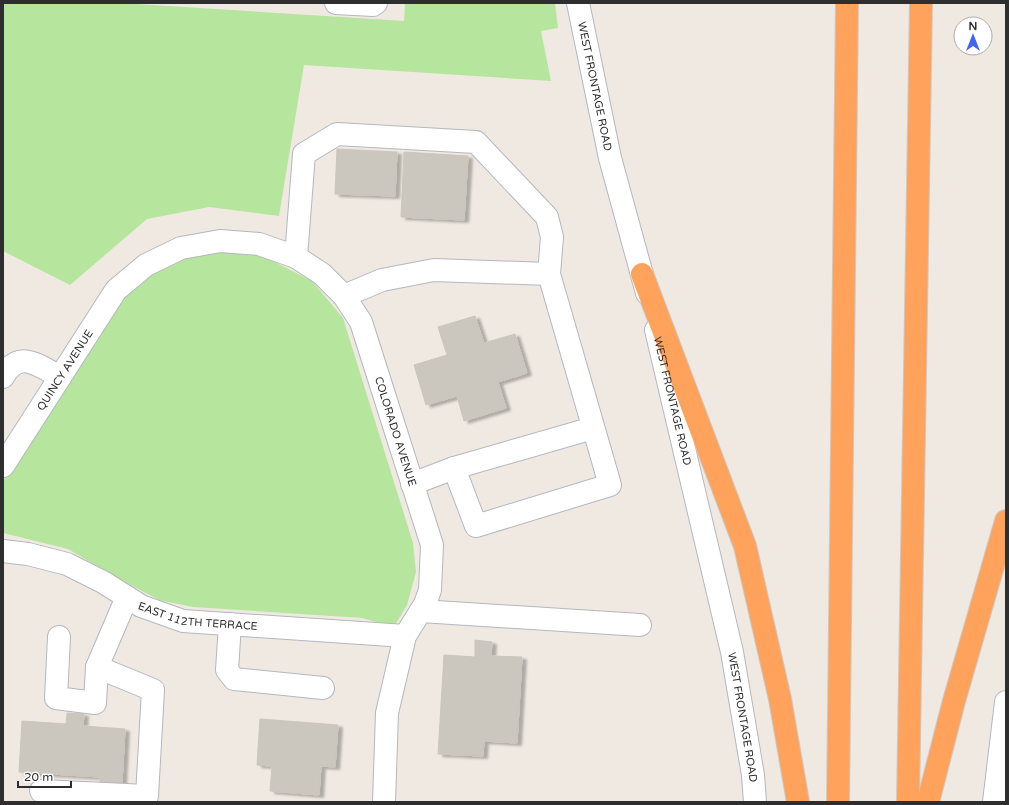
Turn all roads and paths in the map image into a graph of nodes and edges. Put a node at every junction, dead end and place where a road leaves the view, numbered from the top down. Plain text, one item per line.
1 (336, 3) edge
2 (376, 3) edge
3 (578, 3) edge
4 (847, 3) edge
5 (921, 3) edge
6 (296, 257) junction
7 (549, 274) junction
8 (642, 274) junction
9 (131, 277) joint
10 (344, 296) junction
11 (3, 377) edge
12 (60, 377) junction
13 (593, 428) junction
14 (3, 466) edge
15 (454, 468) junction
16 (412, 484) junction
17 (1006, 522) edge
18 (3, 551) edge
19 (127, 597) junction
20 (421, 611) junction
21 (230, 624) junction
22 (640, 626) dead end
23 (405, 636) junction
24 (58, 637) dead end
25 (97, 667) junction
26 (323, 688) dead end
27 (1006, 702) edge
28 (41, 791) dead end
29 (384, 802) edge
30 (755, 802) edge
31 (798, 802) edge
32 (838, 802) edge
33 (908, 802) edge
34 (928, 802) edge
35 (994, 802) edge

1 - 2 street
3 - 8 street, WEST FRONTAGE ROAD
4 - 32 highway
5 - 33 highway
6 - 7 street
6 - 9 street, COLORADO AVENUE
6 - 10 street, COLORADO AVENUE
7 - 10 street
7 - 13 street
8 - 30 street, WEST FRONTAGE ROAD
8 - 31 highway
9 - 12 street, QUINCY AVENUE
10 - 16 street, COLORADO AVENUE
11 - 12 street
12 - 14 street, QUINCY AVENUE
13 - 15 street
13 - 15 street
15 - 16 street
16 - 20 street, COLORADO AVENUE
17 - 34 highway
18 - 19 street, EAST 112TH TERRACE
19 - 21 street, EAST 112TH TERRACE
19 - 25 street
20 - 22 street
20 - 23 street, COLORADO AVENUE
21 - 23 street, EAST 112TH TERRACE
21 - 26 street
23 - 29 street, COLORADO AVENUE
24 - 25 street
25 - 28 street
27 - 35 street

